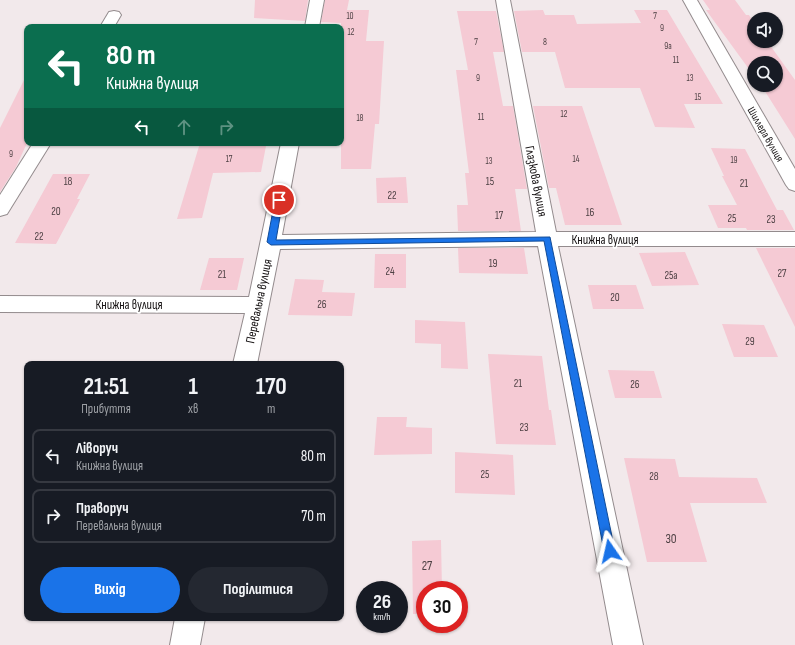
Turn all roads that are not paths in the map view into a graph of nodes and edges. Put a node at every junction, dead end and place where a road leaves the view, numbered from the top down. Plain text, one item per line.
1 (317, 0) edge
2 (503, 0) edge
3 (690, 0) edge
4 (313, 24) edge
5 (40, 146) edge
6 (289, 146) edge
7 (795, 185) edge
8 (0, 210) edge
9 (547, 239) junction
10 (795, 239) edge
11 (271, 242) junction
12 (0, 304) edge
13 (257, 305) junction
14 (246, 361) edge
15 (189, 621) edge
16 (184, 645) edge
17 (628, 645) edge

1 - 4 street
2 - 9 street, Глазкова вулиця
3 - 7 street, Шиллера вулиця
5 - 8 street
6 - 11 street, Перевальна вулиця
9 - 10 street, Книжна вулиця
9 - 11 street, Книжна вулиця
9 - 17 street, Глазкова вулиця
11 - 13 street, Перевальна вулиця
12 - 13 street, Книжна вулиця
13 - 14 street, Перевальна вулиця
15 - 16 street

